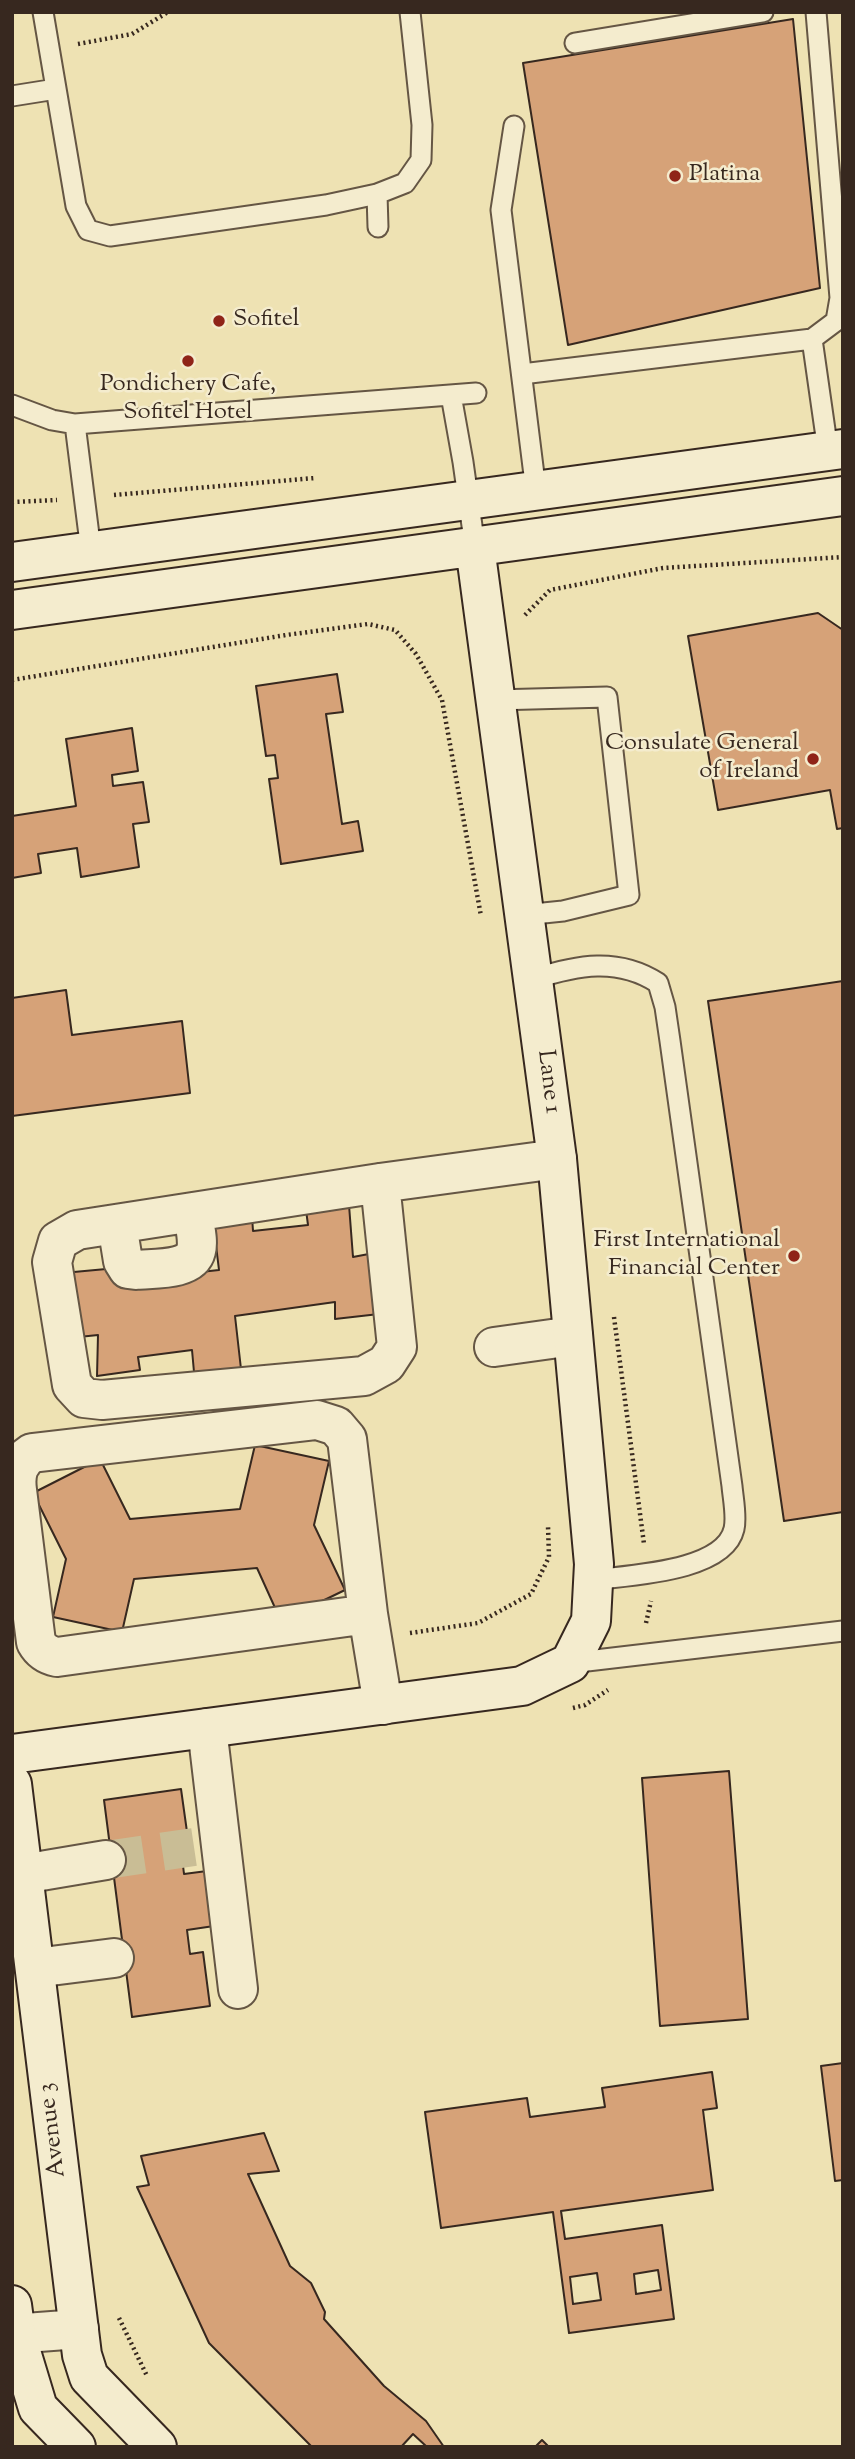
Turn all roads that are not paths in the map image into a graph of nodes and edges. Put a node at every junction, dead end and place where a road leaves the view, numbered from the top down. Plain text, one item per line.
1 (43, 12) edge
2 (410, 12) edge
3 (764, 12) edge
4 (816, 12) edge
5 (575, 43) dead end
6 (56, 89) junction
7 (12, 96) edge
8 (514, 126) dead end
9 (377, 194) junction
10 (378, 226) dead end
11 (842, 298) edge
12 (812, 339) junction
13 (522, 374) junction
14 (475, 393) dead end
15 (451, 396) junction
16 (12, 405) edge
17 (75, 424) junction
18 (835, 450) edge
19 (536, 491) junction
20 (843, 496) edge
21 (469, 500) junction
22 (475, 547) junction
23 (91, 551) junction
24 (12, 562) edge
25 (12, 610) edge
26 (495, 700) junction
27 (524, 915) junction
28 (534, 979) junction
29 (557, 1159) junction
30 (380, 1183) junction
31 (193, 1212) junction
32 (117, 1223) junction
33 (573, 1336) junction
34 (494, 1347) dead end
35 (15, 1491) edge
36 (593, 1580) junction
37 (368, 1614) junction
38 (843, 1631) edge
39 (570, 1663) junction
40 (383, 1705) junction
41 (207, 1728) junction
42 (12, 1754) edge
43 (12, 1784) edge
44 (106, 1860) tunnel mouth
45 (23, 1874) junction
46 (114, 1958) dead end
47 (35, 1968) junction
48 (238, 1990) dead end
49 (13, 2325) edge
50 (79, 2329) junction
51 (76, 2447) edge
52 (158, 2447) edge

1 - 6 lane
2 - 9 lane
3 - 5 lane
4 - 11 lane
6 - 7 lane
6 - 9 lane
8 - 13 lane
9 - 10 lane
11 - 12 lane
12 - 13 lane
12 - 18 lane
13 - 19 lane
14 - 15 lane
15 - 17 lane
15 - 21 lane, Lane 1
16 - 17 lane
17 - 23 lane
18 - 19 street
19 - 21 street
20 - 22 street
21 - 22 lane, Lane 1
21 - 23 street
22 - 25 street
22 - 26 street, Lane 1
23 - 24 street
26 - 27 street, Lane 1
26 - 27 lane
27 - 28 street, Lane 1
28 - 29 street, Lane 1
28 - 36 lane
29 - 30 street
29 - 33 street, Lane 1
30 - 31 street
30 - 32 street
31 - 32 street
31 - 32 street
33 - 34 street
33 - 36 street, Lane 1
35 - 37 street
35 - 37 street
36 - 39 street, Lane 1
37 - 40 street
38 - 39 lane
39 - 40 street
40 - 41 street
41 - 42 street
41 - 48 street
43 - 45 street, Avenue 3
44 - 45 street
45 - 47 street, Avenue 3
46 - 47 street
47 - 50 street, Avenue 3
49 - 50 street
49 - 51 street
50 - 52 street, Avenue 3

